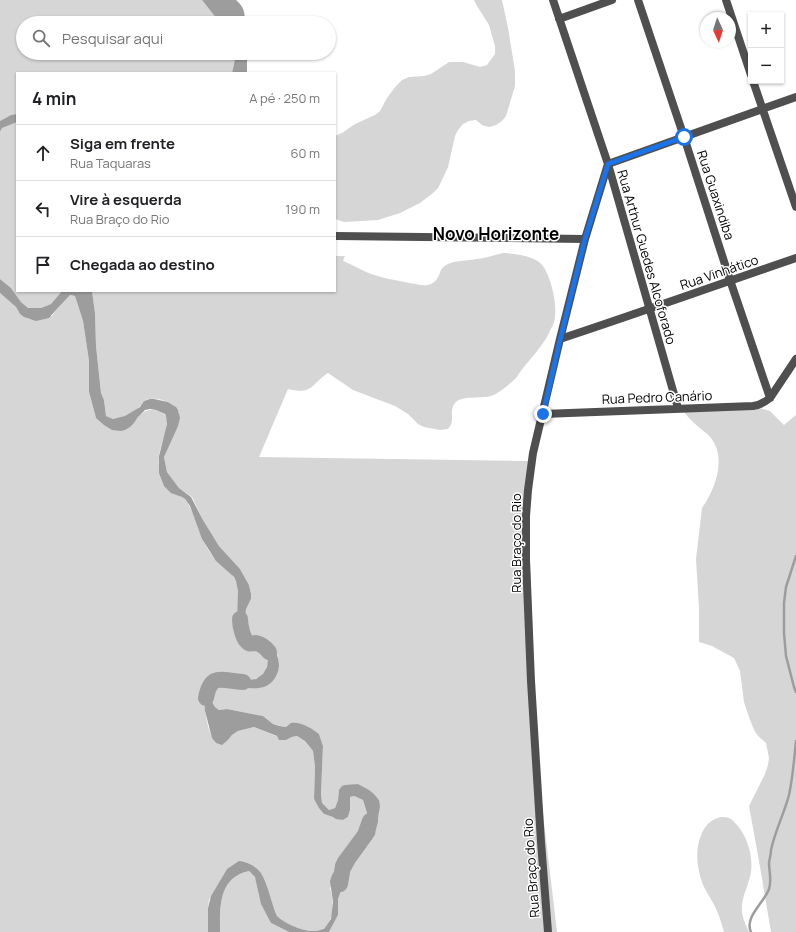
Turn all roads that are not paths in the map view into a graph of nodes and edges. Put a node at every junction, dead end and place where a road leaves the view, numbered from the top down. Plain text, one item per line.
1 (553, 0) edge
2 (612, 0) edge
3 (638, 0) edge
4 (726, 0) edge
5 (559, 19) junction
6 (748, 66) edge
7 (754, 84) edge
8 (796, 98) edge
9 (762, 109) junction
10 (684, 137) junction
11 (608, 164) junction
12 (796, 207) edge
13 (336, 236) edge
14 (585, 239) junction
15 (796, 258) edge
16 (730, 280) junction
17 (649, 310) junction
18 (560, 340) junction
19 (796, 359) edge
20 (770, 398) junction
21 (678, 408) junction
22 (543, 414) junction
23 (548, 932) edge

1 - 5 street, Rua Arthur Guedes Alcoforado
2 - 5 street
3 - 10 street, Rua Guaxindiba
4 - 6 street
5 - 11 street, Rua Arthur Guedes Alcoforado
7 - 9 street
8 - 9 street
9 - 10 street
9 - 12 street
10 - 11 street
10 - 16 street, Rua Guaxindiba
11 - 14 street, Rua Braço do Rio
11 - 17 street, Rua Arthur Guedes Alcoforado
13 - 14 street
14 - 18 street, Rua Braço do Rio
15 - 16 street, Rua Vinhático
16 - 17 street, Rua Vinhático
16 - 20 street, Rua Guaxindiba
17 - 18 street, Rua Vinhático
17 - 21 street, Rua Arthur Guedes Alcoforado
18 - 22 street, Rua Braço do Rio
19 - 20 street
20 - 21 street, Rua Pedro Canário
21 - 22 street, Rua Pedro Canário
22 - 23 street, Rua Braço do Rio

